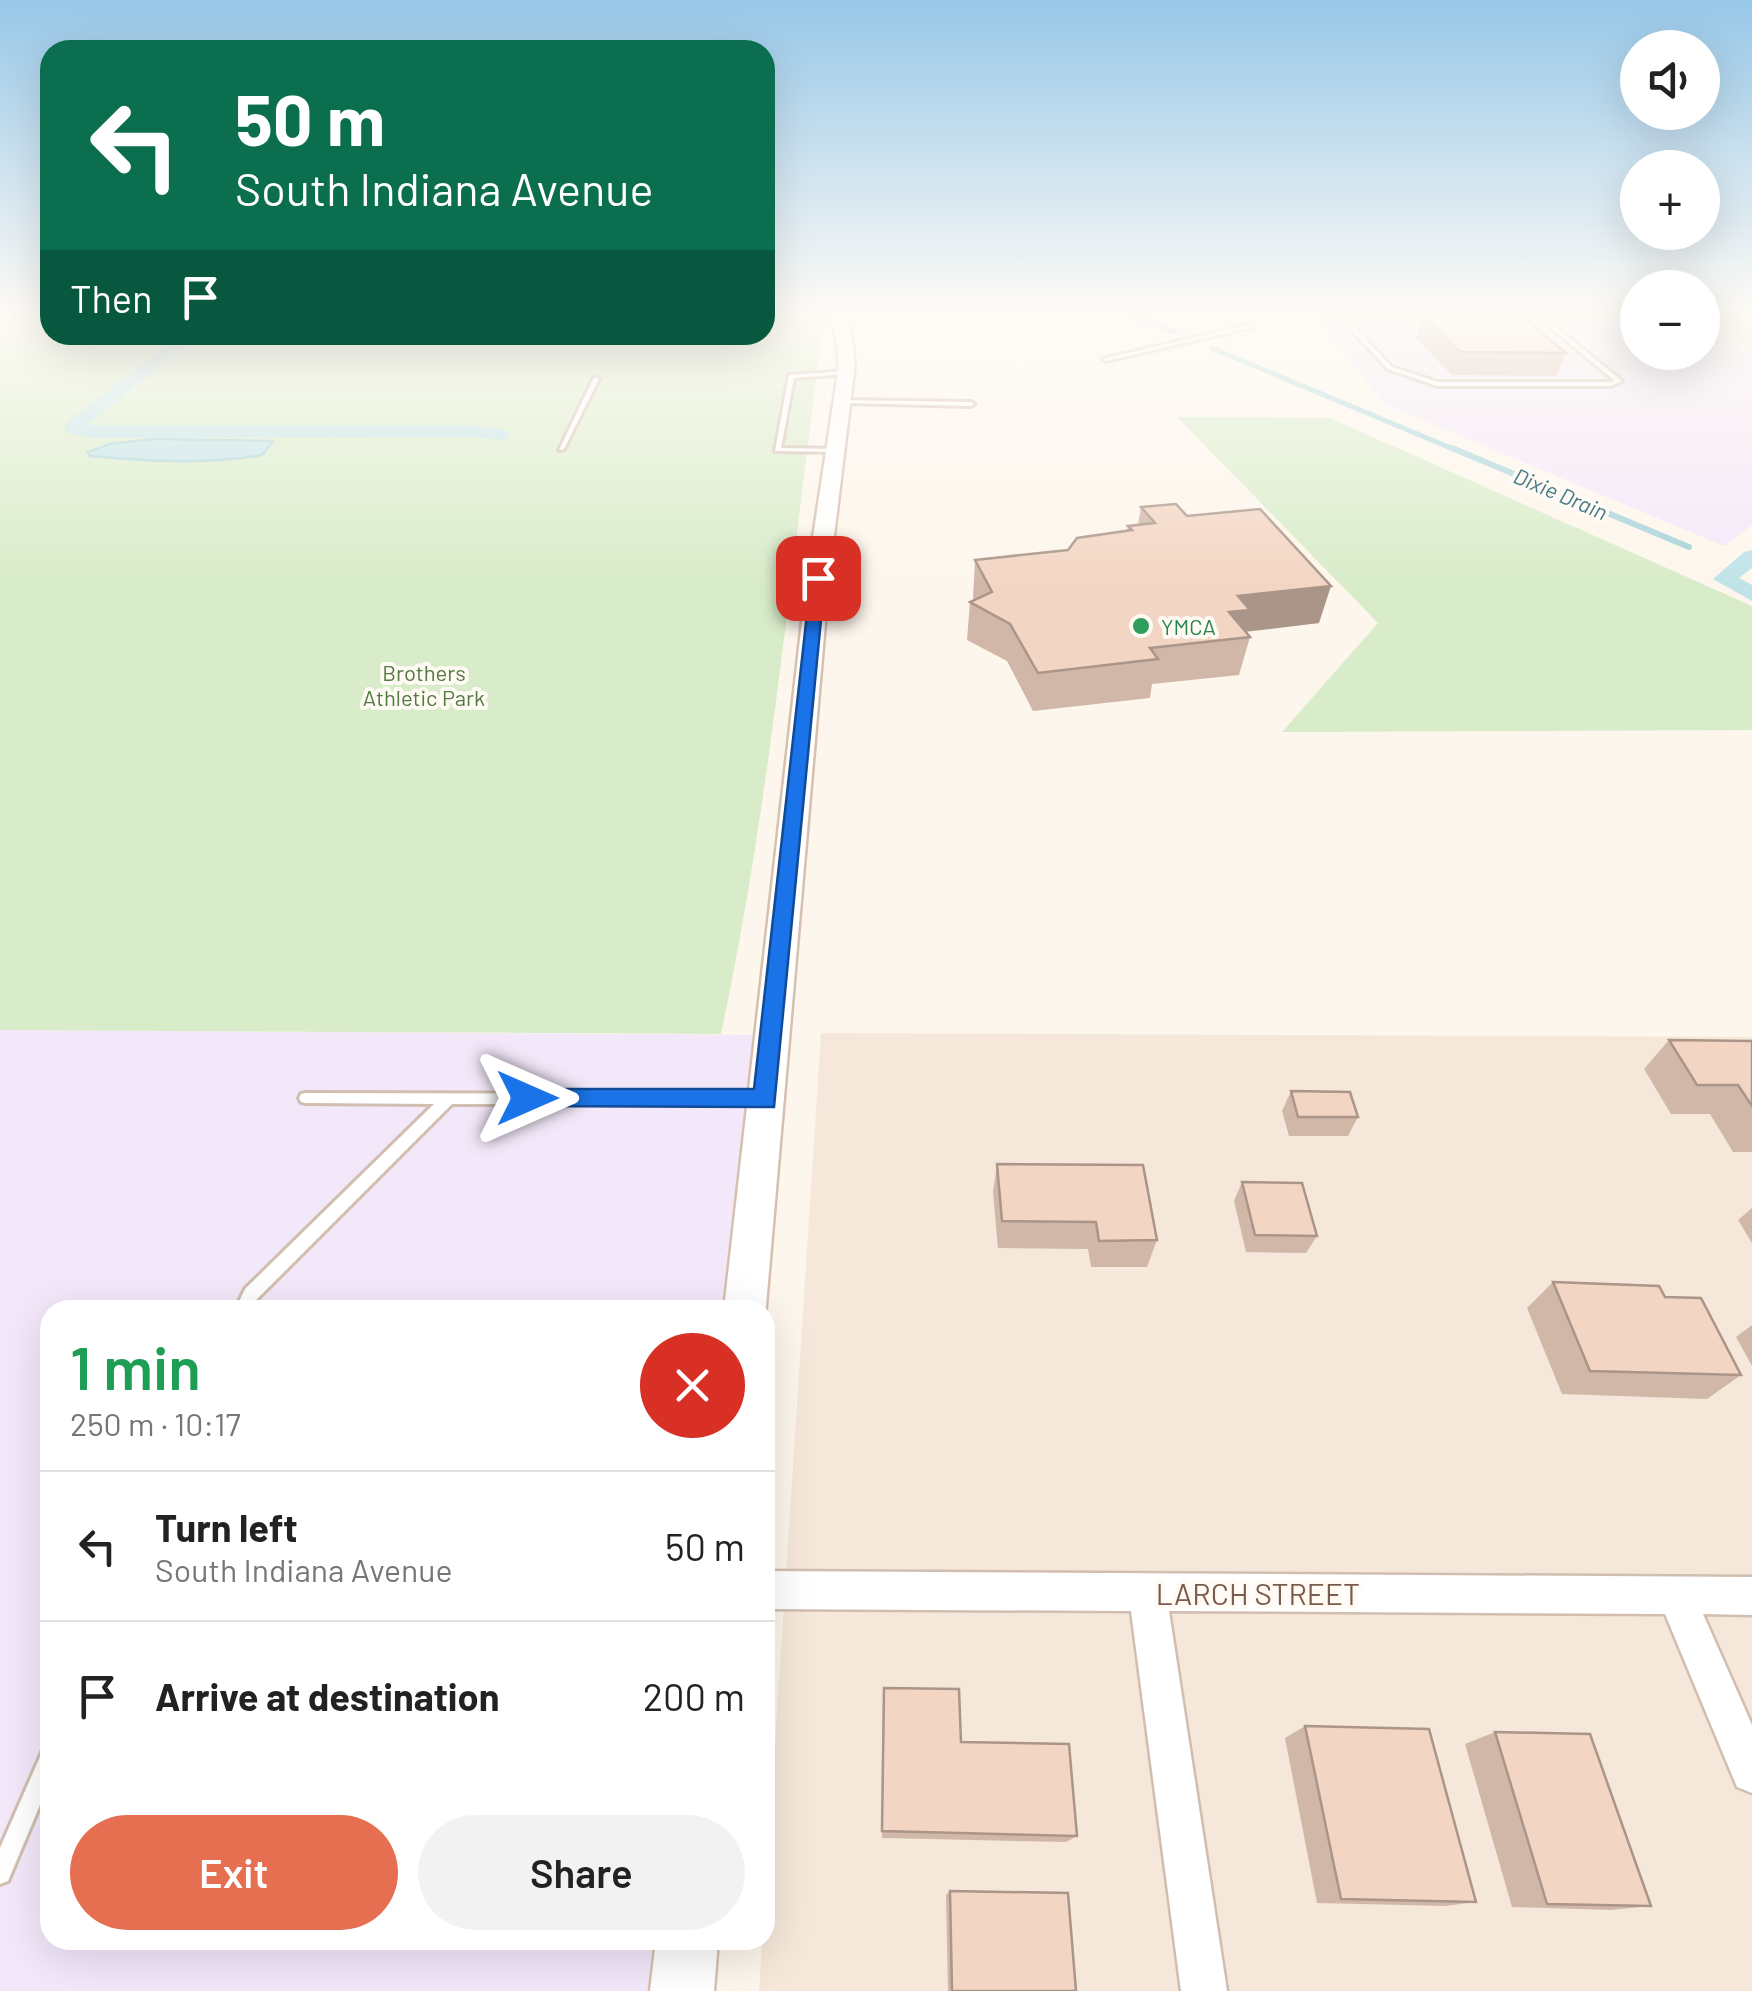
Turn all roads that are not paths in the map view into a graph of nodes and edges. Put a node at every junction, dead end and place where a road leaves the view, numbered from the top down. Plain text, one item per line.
1 (844, 401) edge
2 (585, 402) edge
3 (786, 402) edge
4 (883, 402) edge
5 (971, 404) dead end
6 (561, 449) dead end
7 (838, 451) junction
8 (306, 1098) dead end
9 (448, 1098) junction
10 (765, 1100) junction
11 (248, 1300) edge
12 (747, 1300) edge
13 (775, 1590) edge
14 (1147, 1593) junction
15 (1676, 1596) junction
16 (1752, 1596) edge
17 (1752, 1772) edge
18 (40, 1780) edge
19 (0, 1873) edge
20 (686, 1950) edge
21 (682, 1991) edge
22 (1204, 1991) edge

1 - 7 main road
2 - 6 lane
3 - 7 lane
4 - 5 lane
7 - 10 main road
8 - 9 lane
9 - 10 lane
9 - 11 lane
10 - 12 main road
13 - 14 street, LARCH STREET
14 - 15 street, LARCH STREET
14 - 22 street
15 - 16 street, LARCH STREET
15 - 17 street
18 - 19 lane
20 - 21 main road

